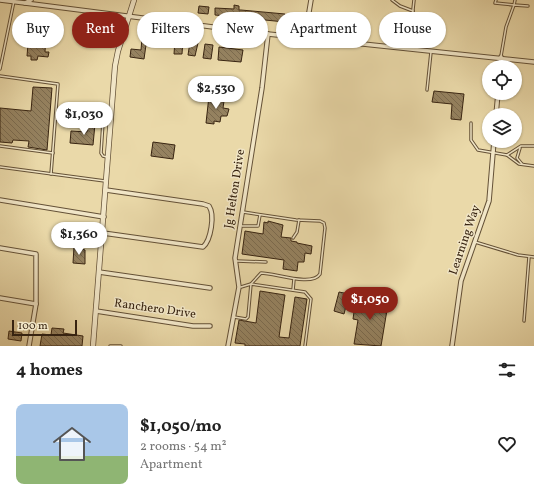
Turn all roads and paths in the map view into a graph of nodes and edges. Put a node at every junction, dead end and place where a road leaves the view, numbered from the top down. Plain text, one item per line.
1 (0, 0) edge
2 (31, 0) edge
3 (134, 0) edge
4 (311, 0) edge
5 (392, 0) edge
6 (414, 0) edge
7 (496, 0) edge
8 (514, 0) edge
9 (14, 2) junction
10 (25, 3) junction
11 (514, 4) junction
12 (528, 6) dead end
13 (413, 11) joint
14 (97, 12) edge
15 (309, 12) edge
16 (129, 16) joint
17 (212, 27) edge
18 (268, 34) edge
19 (276, 34) edge
20 (119, 48) edge
21 (266, 48) edge
22 (416, 48) edge
23 (431, 50) junction
24 (501, 57) junction
25 (501, 60) edge
26 (534, 62) edge
27 (0, 69) edge
28 (0, 76) edge
29 (428, 90) dead end
30 (56, 119) junction
31 (103, 122) junction
32 (112, 122) junction
33 (471, 123) dead end
34 (0, 146) edge
35 (522, 146) edge
36 (534, 146) edge
37 (493, 148) edge
38 (518, 148) edge
39 (520, 148) edge
40 (53, 153) junction
41 (493, 153) junction
42 (507, 155) junction
43 (109, 158) junction
44 (523, 165) junction
45 (534, 166) edge
46 (0, 167) edge
47 (51, 174) junction
48 (107, 182) junction
49 (106, 190) junction
50 (0, 200) edge
51 (242, 212) junction
52 (260, 215) junction
53 (104, 217) junction
54 (299, 220) junction
55 (240, 225) junction
56 (103, 233) junction
57 (293, 238) dead end
58 (474, 242) junction
59 (0, 248) edge
60 (529, 257) junction
61 (534, 257) edge
62 (235, 261) junction
63 (266, 262) dead end
64 (99, 272) junction
65 (294, 278) junction
66 (251, 284) junction
67 (239, 287) junction
68 (210, 288) dead end
69 (293, 290) junction
70 (0, 298) edge
71 (36, 304) junction
72 (96, 311) junction
73 (233, 317) junction
74 (524, 321) dead end
75 (210, 326) dead end
76 (29, 346) edge
77 (93, 346) edge
78 (110, 346) edge
79 (121, 346) edge
80 (228, 346) edge
81 (305, 346) edge
82 (452, 346) edge

1 - 9 street
2 - 10 street
3 - 16 street
4 - 15 street
5 - 13 lane
6 - 13 lane
7 - 11 lane
8 - 11 lane
9 - 10 street
9 - 27 lane
10 - 14 street
11 - 12 lane
11 - 24 lane
16 - 17 street
18 - 19 street
20 - 32 street
21 - 51 street, Jg Helton Drive
22 - 23 street
23 - 24 street
23 - 29 lane
24 - 25 street
24 - 26 street
28 - 30 lane
30 - 31 lane
30 - 40 lane
31 - 32 lane
31 - 43 lane
32 - 43 street
33 - 41 lane
34 - 40 lane
35 - 36 lane
37 - 41 street, Learning Way
38 - 42 lane
39 - 44 lane
40 - 47 lane
41 - 42 lane
41 - 58 street, Learning Way
42 - 44 lane
43 - 48 street
44 - 45 lane
46 - 47 lane
47 - 48 lane
48 - 49 street
49 - 53 street
49 - 56 street
50 - 53 street
51 - 52 lane
51 - 55 street, Jg Helton Drive
52 - 54 lane
52 - 55 lane
53 - 56 street
54 - 57 lane
54 - 65 lane
55 - 62 street, Jg Helton Drive
56 - 64 street
58 - 60 lane
58 - 82 street, Learning Way
59 - 71 street
60 - 61 lane
60 - 74 lane
62 - 63 lane
62 - 67 street, Jg Helton Drive
64 - 68 street
64 - 72 street
65 - 66 lane
65 - 69 lane
66 - 67 lane
66 - 69 lane
66 - 73 lane
67 - 73 street, Jg Helton Drive
69 - 81 lane
70 - 71 street
71 - 76 street
72 - 75 street, Ranchero Drive
72 - 77 street
73 - 80 street, Jg Helton Drive
78 - 79 lane

